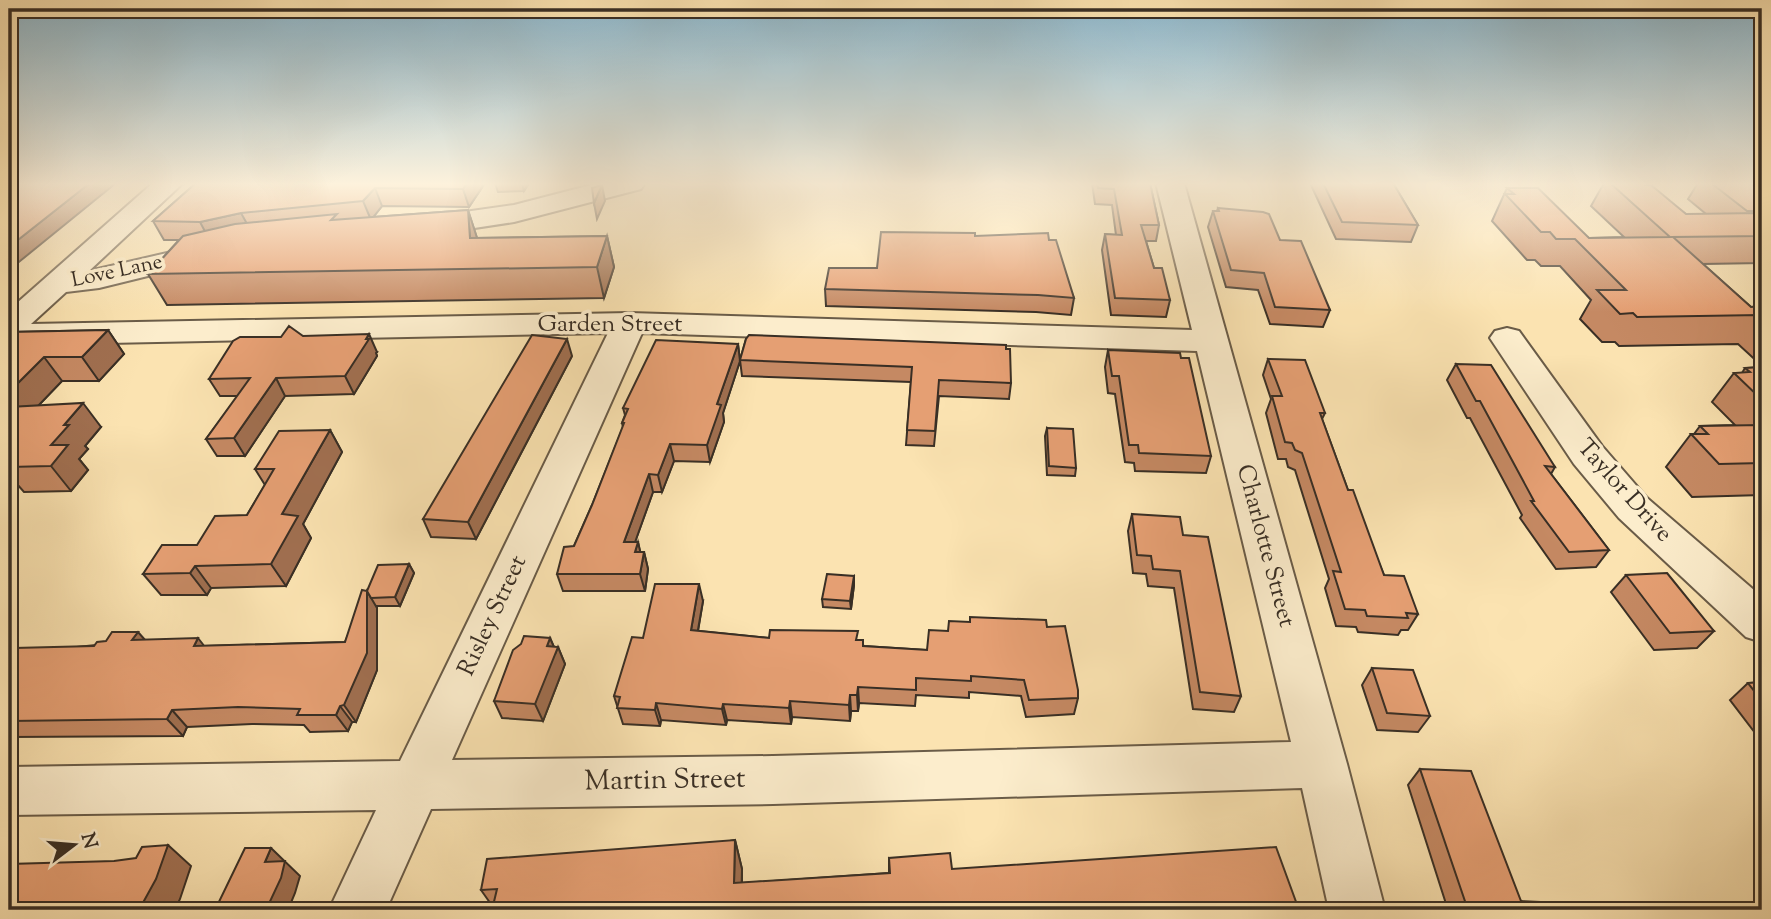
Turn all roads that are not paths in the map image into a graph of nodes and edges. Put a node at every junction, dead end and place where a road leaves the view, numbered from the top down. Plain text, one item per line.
1 (121, 226) edge
2 (422, 226) edge
3 (1181, 226) edge
4 (398, 229) edge
5 (227, 248) edge
6 (57, 284) junction
7 (630, 323) junction
8 (9, 327) edge
9 (9, 335) edge
10 (1507, 338) dead end
11 (1211, 341) junction
12 (1762, 624) edge
13 (1322, 764) junction
14 (415, 785) junction
15 (9, 791) edge
16 (357, 910) edge
17 (1357, 910) edge

1 - 6 street
2 - 4 street
3 - 11 street, Charlotte Street
5 - 6 street, Love Lane
6 - 8 street
7 - 9 street, Garden Street
7 - 11 street, Garden Street
7 - 14 street, Risley Street
10 - 12 street, Taylor Drive
11 - 13 street, Charlotte Street
13 - 14 street, Martin Street
13 - 17 street, Charlotte Street
14 - 15 street, Martin Street
14 - 16 street, Risley Street

